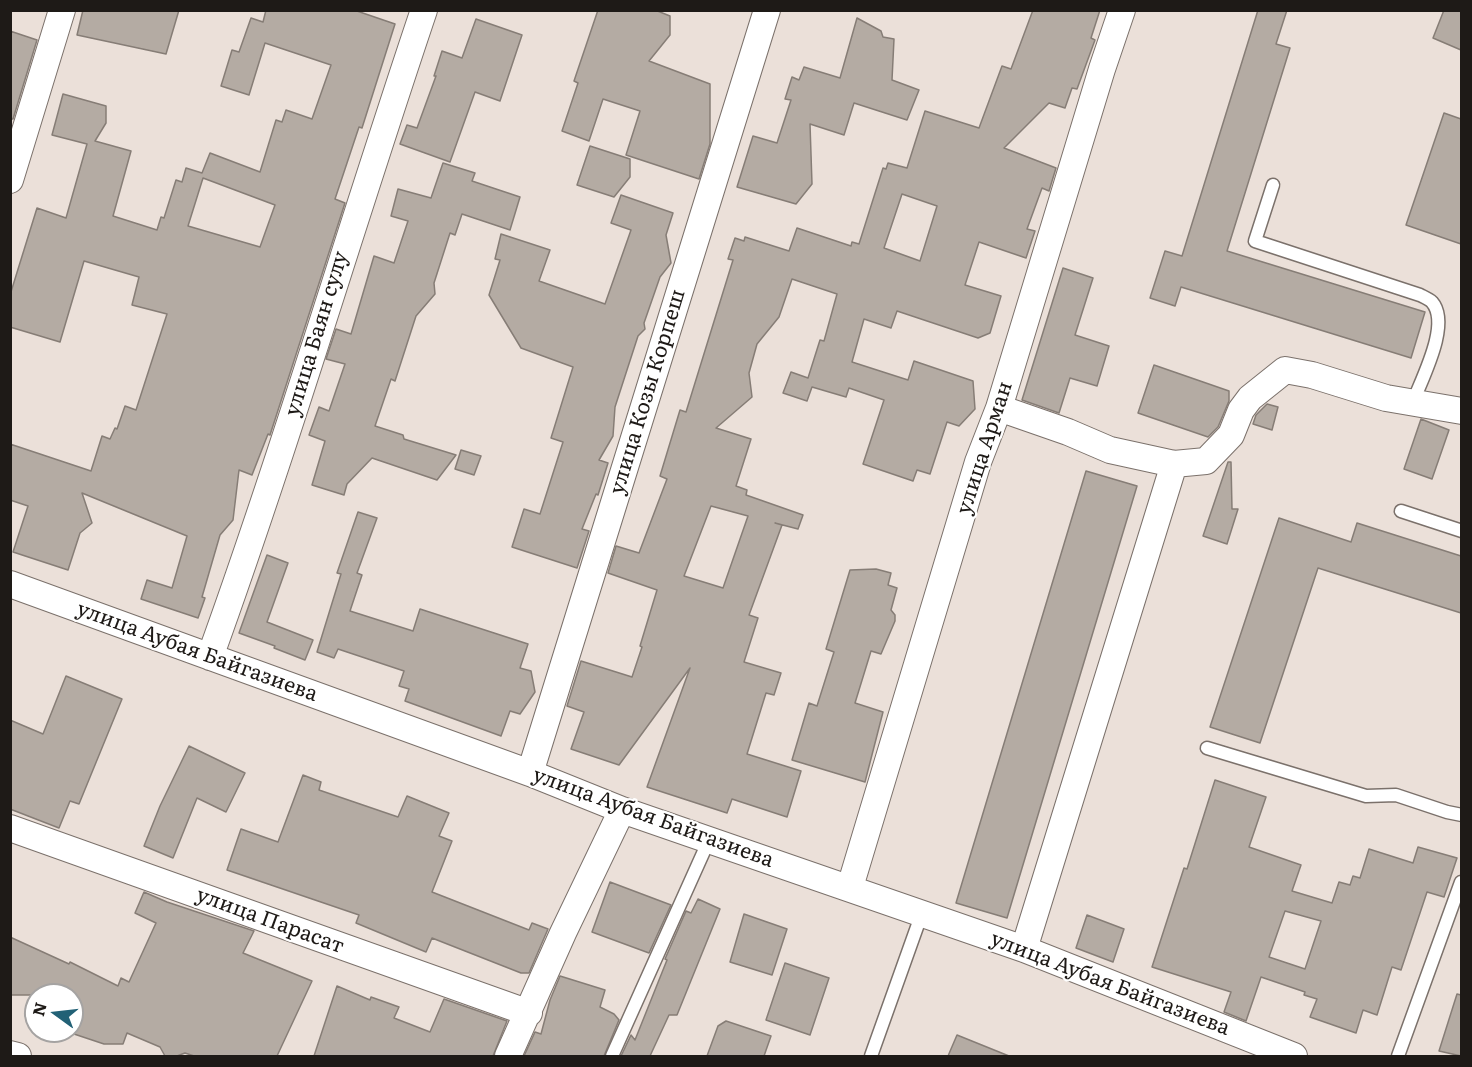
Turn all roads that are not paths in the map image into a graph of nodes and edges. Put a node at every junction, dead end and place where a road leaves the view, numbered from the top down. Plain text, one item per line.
1 (62, 10) edge
2 (424, 10) edge
3 (767, 10) edge
4 (1122, 10) edge
5 (10, 180) edge
6 (1273, 184) dead end
7 (1413, 402) junction
8 (999, 408) junction
9 (1461, 411) edge
10 (1174, 464) junction
11 (1401, 511) dead end
12 (1461, 531) edge
13 (10, 584) edge
14 (210, 657) junction
15 (1207, 748) dead end
16 (530, 773) junction
17 (622, 810) junction
18 (1461, 815) edge
19 (10, 828) edge
20 (709, 840) junction
21 (1461, 882) edge
22 (850, 887) junction
23 (922, 913) junction
24 (1024, 949) junction
25 (529, 1013) junction
26 (10, 1054) edge
27 (18, 1056) edge
28 (508, 1056) edge
29 (612, 1056) edge
30 (871, 1056) edge
31 (1294, 1056) edge
32 (1398, 1056) edge

1 - 5 street
2 - 14 street, улица Баян сулу
3 - 16 street, улица Козы Корпеш
4 - 8 street, улица Арман
6 - 7 lane
7 - 9 street
7 - 10 street
8 - 10 street
8 - 22 street, улица Арман
10 - 24 street
11 - 12 lane
13 - 14 street, улица Аубая Байгазиева
14 - 16 street, улица Аубая Байгазиева
15 - 18 lane
16 - 17 street, улица Аубая Байгазиева
17 - 20 street, улица Аубая Байгазиева
17 - 25 street
19 - 25 street, улица Парасат
20 - 22 street, улица Аубая Байгазиева
20 - 29 lane
21 - 32 lane
22 - 23 street, улица Аубая Байгазиева
23 - 24 street, улица Аубая Байгазиева
23 - 30 lane
24 - 31 street, улица Аубая Байгазиева
25 - 28 street
26 - 27 street

